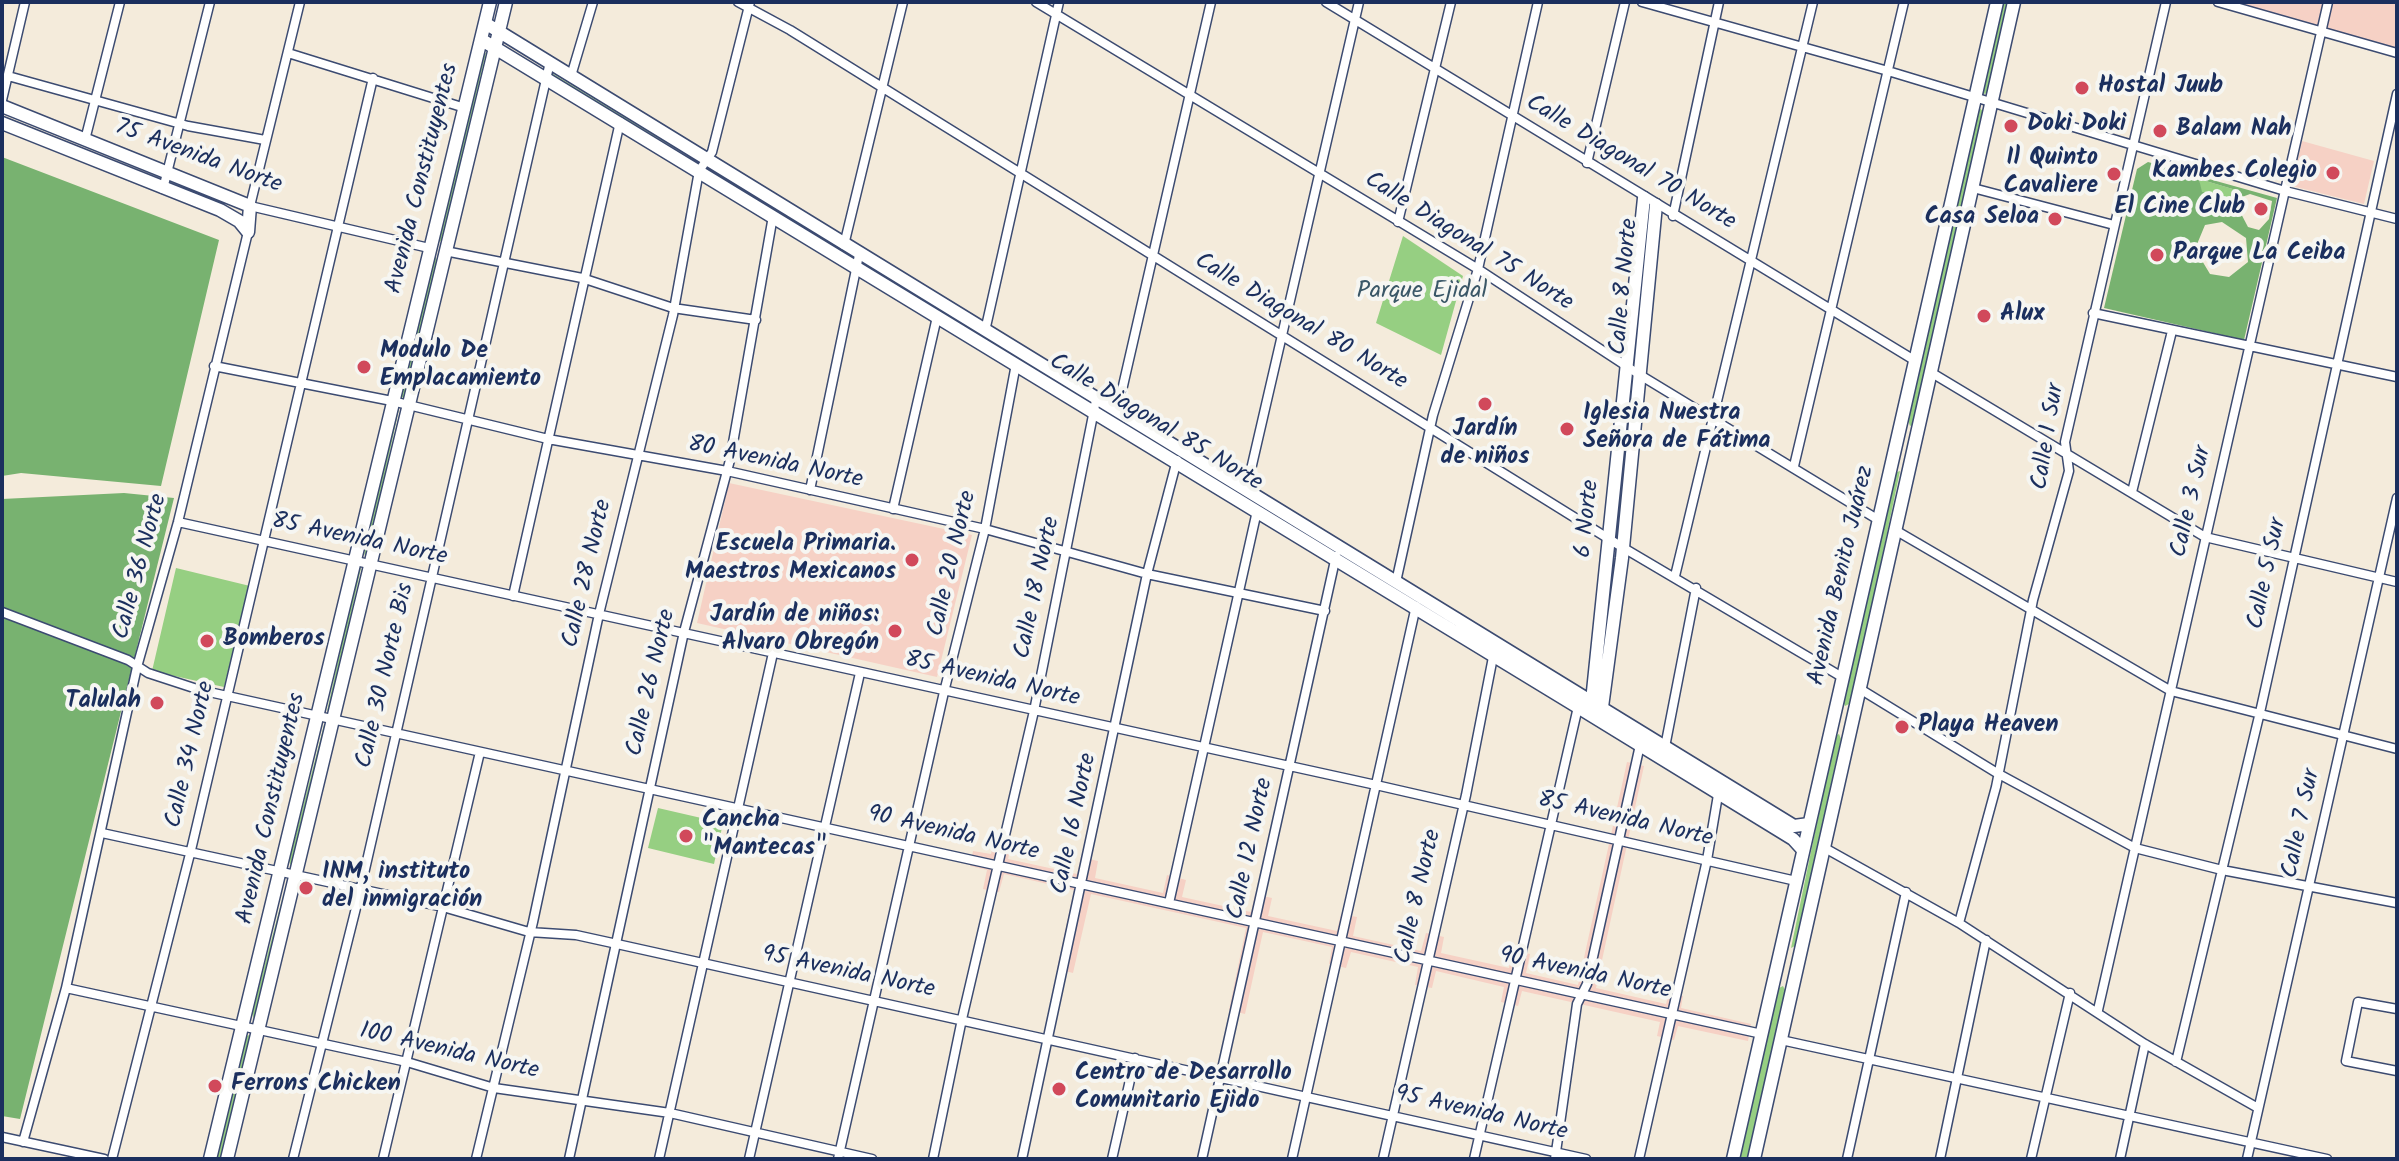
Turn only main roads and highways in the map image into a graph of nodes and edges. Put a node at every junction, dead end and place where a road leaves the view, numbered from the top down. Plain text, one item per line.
1 (490, 2) edge
2 (506, 2) edge
3 (1997, 2) edge
4 (2014, 2) edge
5 (485, 23) junction
6 (499, 32) junction
7 (482, 40) junction
8 (494, 48) junction
9 (2, 106) edge
10 (2, 123) edge
11 (703, 166) junction
12 (1650, 202) joint
13 (250, 206) joint
14 (248, 232) joint
15 (1017, 359) junction
16 (1901, 420) junction
17 (1918, 426) junction
18 (1177, 457) junction
19 (1890, 467) junction
20 (1908, 473) junction
21 (1337, 553) junction
22 (1417, 602) junction
23 (1495, 649) junction
24 (1838, 696) junction
25 (1597, 704) junction
26 (1856, 705) junction
27 (1829, 732) junction
28 (1847, 739) junction
29 (1719, 787) junction
30 (1809, 824) junction
31 (1803, 850) junction
32 (1783, 942) junction
33 (1800, 949) junction
34 (1774, 988) junction
35 (1790, 993) junction
36 (210, 1159) edge
37 (227, 1159) edge
38 (1733, 1159) edge
39 (1754, 1159) edge

1 - 5 main road, Avenida Constituyentes
2 - 6 main road, Avenida Constituyentes
3 - 16 main road, Avenida Benito Juárez
4 - 17 main road, Avenida Benito Juárez
5 - 6 main road, Calle Diagonal 85 Norte
5 - 7 main road, Avenida Constituyentes
6 - 8 main road, Avenida Constituyentes
6 - 11 main road, Calle Diagonal 85 Norte
7 - 8 main road, Calle Diagonal 85 Norte
7 - 36 main road, Avenida Constituyentes
8 - 11 main road, Calle Diagonal 85 Norte
8 - 37 main road, Avenida Constituyentes
9 - 13 main road, 75 Avenida Norte
10 - 14 main road, 75 Avenida Norte
11 - 15 main road, Calle Diagonal 85 Norte
11 - 15 main road, Calle Diagonal 85 Norte
12 - 25 main road, 6 Norte
12 - 25 main road, Calle 8 Norte
13 - 14 main road, Calle 36 Norte
15 - 18 main road, Calle Diagonal 85 Norte
15 - 18 main road, Calle Diagonal 85 Norte
16 - 17 main road
16 - 19 main road, Avenida Benito Juárez
17 - 20 main road, Avenida Benito Juárez
18 - 21 main road, Calle Diagonal 85 Norte
18 - 21 main road, Calle Diagonal 85 Norte
19 - 20 main road
19 - 24 main road, Avenida Benito Juárez
20 - 26 main road, Avenida Benito Juárez
21 - 22 main road, Calle Diagonal 85 Norte
21 - 22 main road, Calle Diagonal 85 Norte
22 - 23 main road, Calle Diagonal 85 Norte
23 - 25 main road, Calle Diagonal 85 Norte
23 - 29 main road, Calle Diagonal 85 Norte
24 - 26 main road
24 - 27 main road, Avenida Benito Juárez
25 - 29 main road, Calle Diagonal 85 Norte
26 - 28 main road, Avenida Benito Juárez
27 - 28 main road
27 - 30 main road, Avenida Benito Juárez
28 - 33 main road, Avenida Benito Juárez
29 - 30 main road, Calle Diagonal 85 Norte
29 - 31 main road, Calle Diagonal 85 Norte
30 - 31 main road, Avenida Benito Juárez
31 - 32 main road, Avenida Benito Juárez
32 - 33 main road
32 - 34 main road, Avenida Benito Juárez
33 - 35 main road, Avenida Benito Juárez
34 - 35 main road
34 - 38 main road, Avenida Benito Juárez
35 - 39 main road, Avenida Benito Juárez

